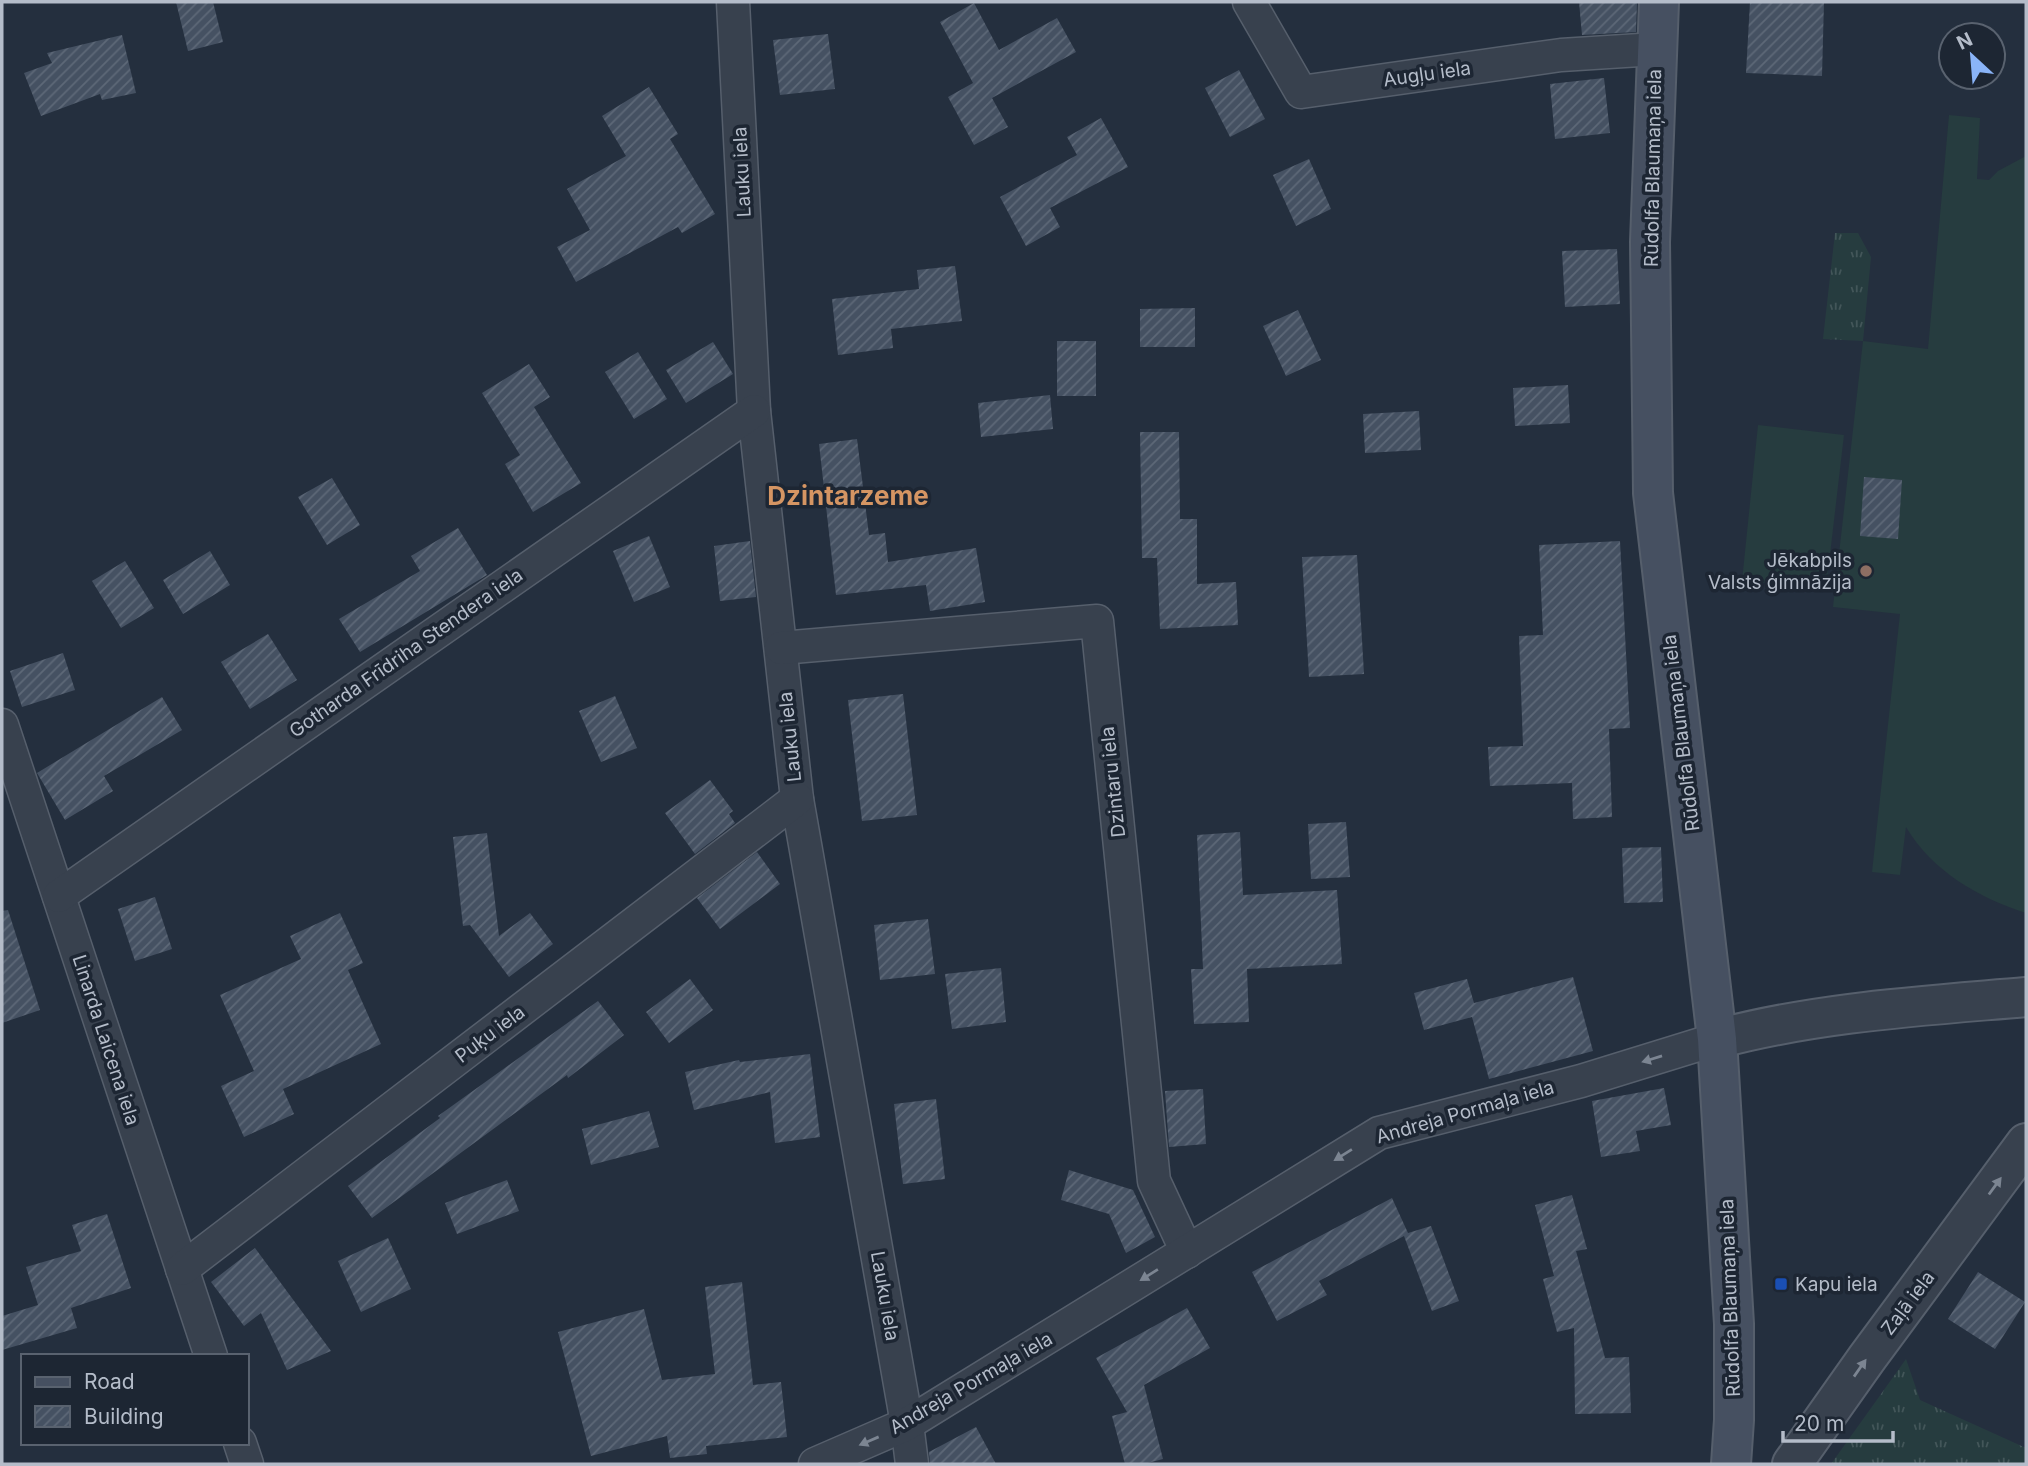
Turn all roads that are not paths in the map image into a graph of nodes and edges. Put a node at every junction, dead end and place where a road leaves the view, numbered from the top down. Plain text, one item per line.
1 (733, 2) edge
2 (1249, 2) edge
3 (1659, 2) edge
4 (1656, 49) junction
5 (754, 411) junction
6 (781, 648) junction
7 (2, 725) edge
8 (797, 799) junction
9 (58, 896) junction
10 (2026, 997) edge
11 (1717, 1039) junction
12 (2026, 1143) edge
13 (1187, 1252) junction
14 (182, 1269) junction
15 (210, 1354) edge
16 (907, 1424) junction
17 (241, 1445) edge
18 (247, 1464) edge
19 (816, 1464) edge
20 (912, 1464) edge
21 (1731, 1464) edge
22 (1792, 1464) edge

1 - 5 street, Lauku iela
2 - 4 street, Augļu iela
3 - 4 main road, Rūdolfa Blaumaņa iela
4 - 11 main road, Rūdolfa Blaumaņa iela
5 - 6 street, Lauku iela
5 - 9 street, Gotharda Frīdriha Stendera iela
6 - 8 street, Lauku iela
6 - 13 street, Dzintaru iela
7 - 9 street, Linarda Laicena iela
8 - 14 street, Puķu iela
8 - 16 street, Lauku iela
9 - 14 street, Linarda Laicena iela
10 - 11 street, Andreja Pormaļa iela
11 -> 13 street, Andreja Pormaļa iela
11 - 21 main road, Rūdolfa Blaumaņa iela
22 -> 12 street, Zaļā iela
13 -> 16 street, Andreja Pormaļa iela
14 - 15 street, Linarda Laicena iela
16 -> 19 street, Andreja Pormaļa iela
16 - 20 street, Lauku iela
17 - 18 street

